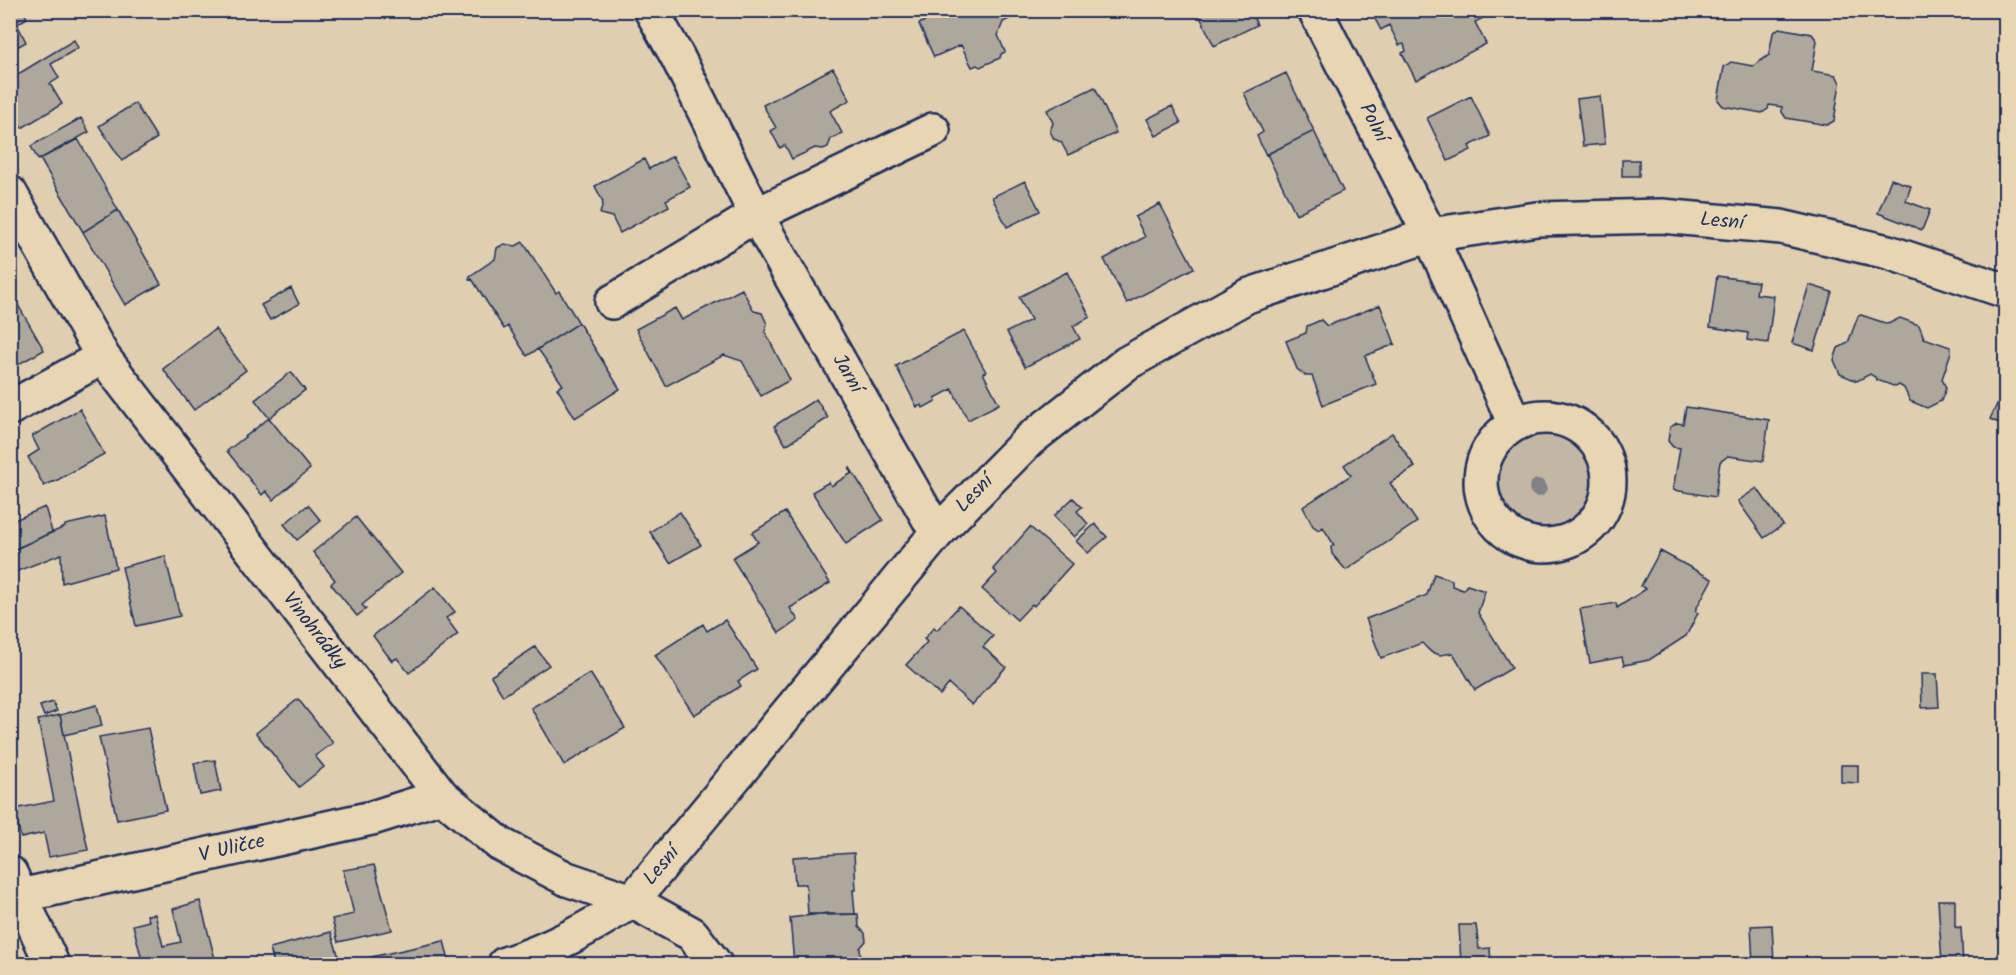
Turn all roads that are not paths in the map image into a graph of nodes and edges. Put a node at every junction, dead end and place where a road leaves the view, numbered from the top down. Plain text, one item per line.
1 (651, 10) edge
2 (1315, 10) edge
3 (933, 130) dead end
4 (10, 193) edge
5 (756, 215) junction
6 (1430, 234) junction
7 (2006, 291) edge
8 (612, 302) dead end
9 (103, 357) junction
10 (10, 408) edge
11 (1515, 424) dead end
12 (938, 533) junction
13 (442, 796) junction
14 (15, 884) edge
15 (632, 901) junction
16 (52, 964) edge
17 (505, 964) edge
18 (715, 964) edge

1 - 5 street, Jarní
2 - 6 street, Polní
3 - 5 street
4 - 9 street, Vinohrádky
5 - 8 street
5 - 12 street, Jarní
6 - 7 street, Lesní
6 - 11 street
6 - 12 street, Lesní
9 - 10 street
9 - 13 street, Vinohrádky
12 - 15 street, Lesní
13 - 14 street, V Uličce
13 - 15 street, Vinohrádky
14 - 16 street, V Uličce
15 - 17 street
15 - 18 street, Vinohrádky

